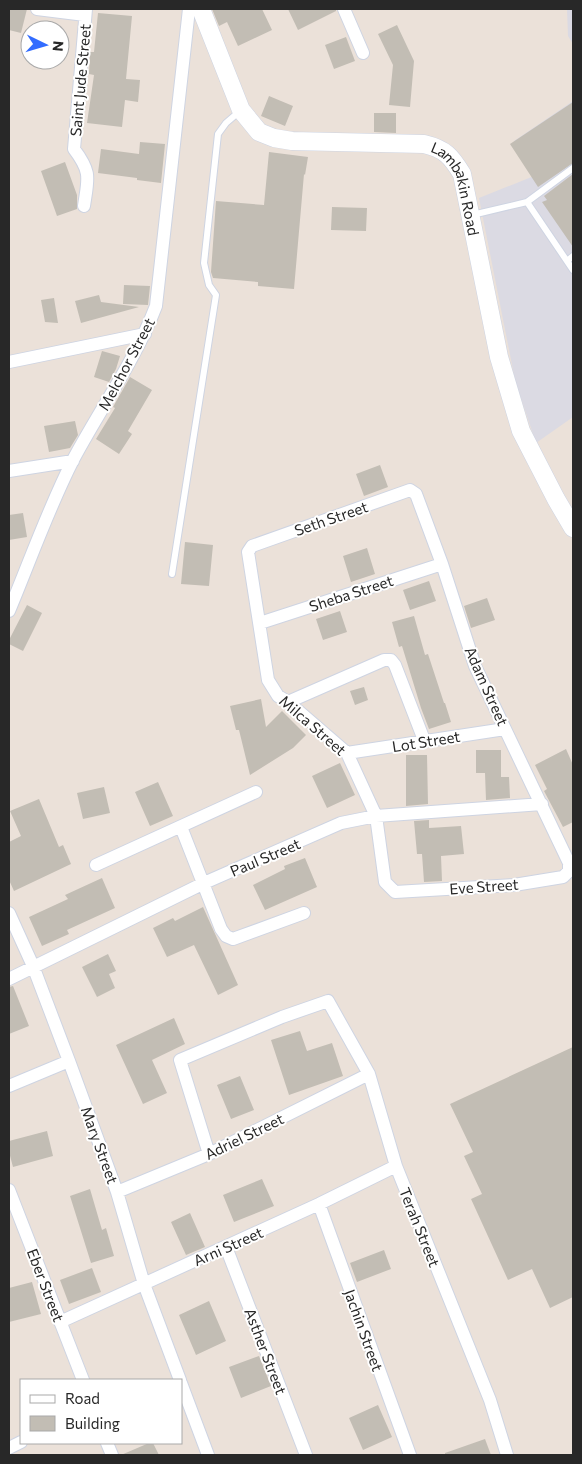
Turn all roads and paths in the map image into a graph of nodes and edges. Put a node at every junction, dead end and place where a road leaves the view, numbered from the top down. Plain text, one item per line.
1 (37, 9) edge
2 (189, 9) edge
3 (201, 9) edge
4 (344, 9) edge
5 (86, 12) edge
6 (362, 53) dead end
7 (241, 110) junction
8 (573, 168) edge
9 (527, 202) junction
10 (84, 206) dead end
11 (470, 215) junction
12 (573, 256) edge
13 (567, 261) junction
14 (573, 270) edge
15 (145, 334) junction
16 (9, 362) edge
17 (73, 461) junction
18 (9, 471) edge
19 (416, 494) joint
20 (573, 528) edge
21 (248, 552) joint
22 (442, 564) junction
23 (172, 574) dead end
24 (10, 605) edge
25 (260, 623) junction
26 (288, 702) junction
27 (506, 729) junction
28 (424, 740) junction
29 (347, 754) junction
30 (256, 792) dead end
31 (542, 804) junction
32 (376, 816) junction
33 (181, 827) junction
34 (96, 865) dead end
35 (569, 872) joint
36 (204, 883) junction
37 (396, 892) joint
38 (9, 913) edge
39 (304, 913) dead end
40 (33, 966) junction
41 (9, 979) edge
42 (69, 1061) junction
43 (369, 1074) junction
44 (9, 1086) edge
45 (209, 1154) junction
46 (396, 1166) junction
47 (9, 1190) edge
48 (117, 1192) junction
49 (319, 1204) junction
50 (226, 1247) junction
51 (144, 1284) junction
52 (60, 1322) junction
53 (83, 1379) edge
54 (180, 1379) edge
55 (182, 1385) edge
56 (20, 1443) edge
57 (9, 1450) edge
58 (10, 1455) edge
59 (208, 1455) edge
60 (306, 1455) edge
61 (410, 1455) edge
62 (508, 1455) edge

1 - 5 street
2 - 15 street, Melchor Street
3 - 7 main road, Lambakin Road
4 - 6 street
5 - 10 street, Saint Jude Street
7 - 11 main road, Lambakin Road
7 - 23 lane
8 - 9 lane
9 - 11 lane
9 - 13 lane
11 - 20 main road, Lambakin Road
12 - 13 lane
13 - 14 lane
15 - 16 street
15 - 17 street, Melchor Street
17 - 18 street
17 - 24 street, Melchor Street
19 - 21 street, Seth Street
19 - 22 street, Adam Street
21 - 25 street, Milca Street
22 - 25 street, Sheba Street
22 - 27 street, Adam Street
25 - 26 street, Milca Street
26 - 28 street
26 - 29 street, Milca Street
27 - 28 street, Lot Street
27 - 31 street, Adam Street
28 - 29 street, Lot Street
29 - 32 street, Milca Street
30 - 33 street
31 - 32 street, Paul Street
31 - 35 street, Adam Street
32 - 36 street, Paul Street
32 - 37 street, Milca Street
33 - 34 street
33 - 36 street
35 - 37 street, Eve Street
36 - 39 street
36 - 40 street, Paul Street
38 - 40 street, Mary Street
40 - 41 street, Paul Street
40 - 42 street, Mary Street
42 - 44 street
42 - 48 street, Mary Street
43 - 45 street, Adriel Street
43 - 45 street, Terah Street
43 - 46 street, Terah Street
45 - 48 street, Adriel Street
46 - 49 street, Arni Street
46 - 62 street, Terah Street
47 - 52 street, Eber Street
48 - 51 street, Mary Street
49 - 50 street, Arni Street
49 - 61 street, Jachin Street
50 - 51 street, Arni Street
50 - 60 street, Asther Street
51 - 52 street, Arni Street
51 - 54 street, Mary Street
52 - 53 street, Eber Street
55 - 59 street, Mary Street
56 - 57 street
57 - 58 street

